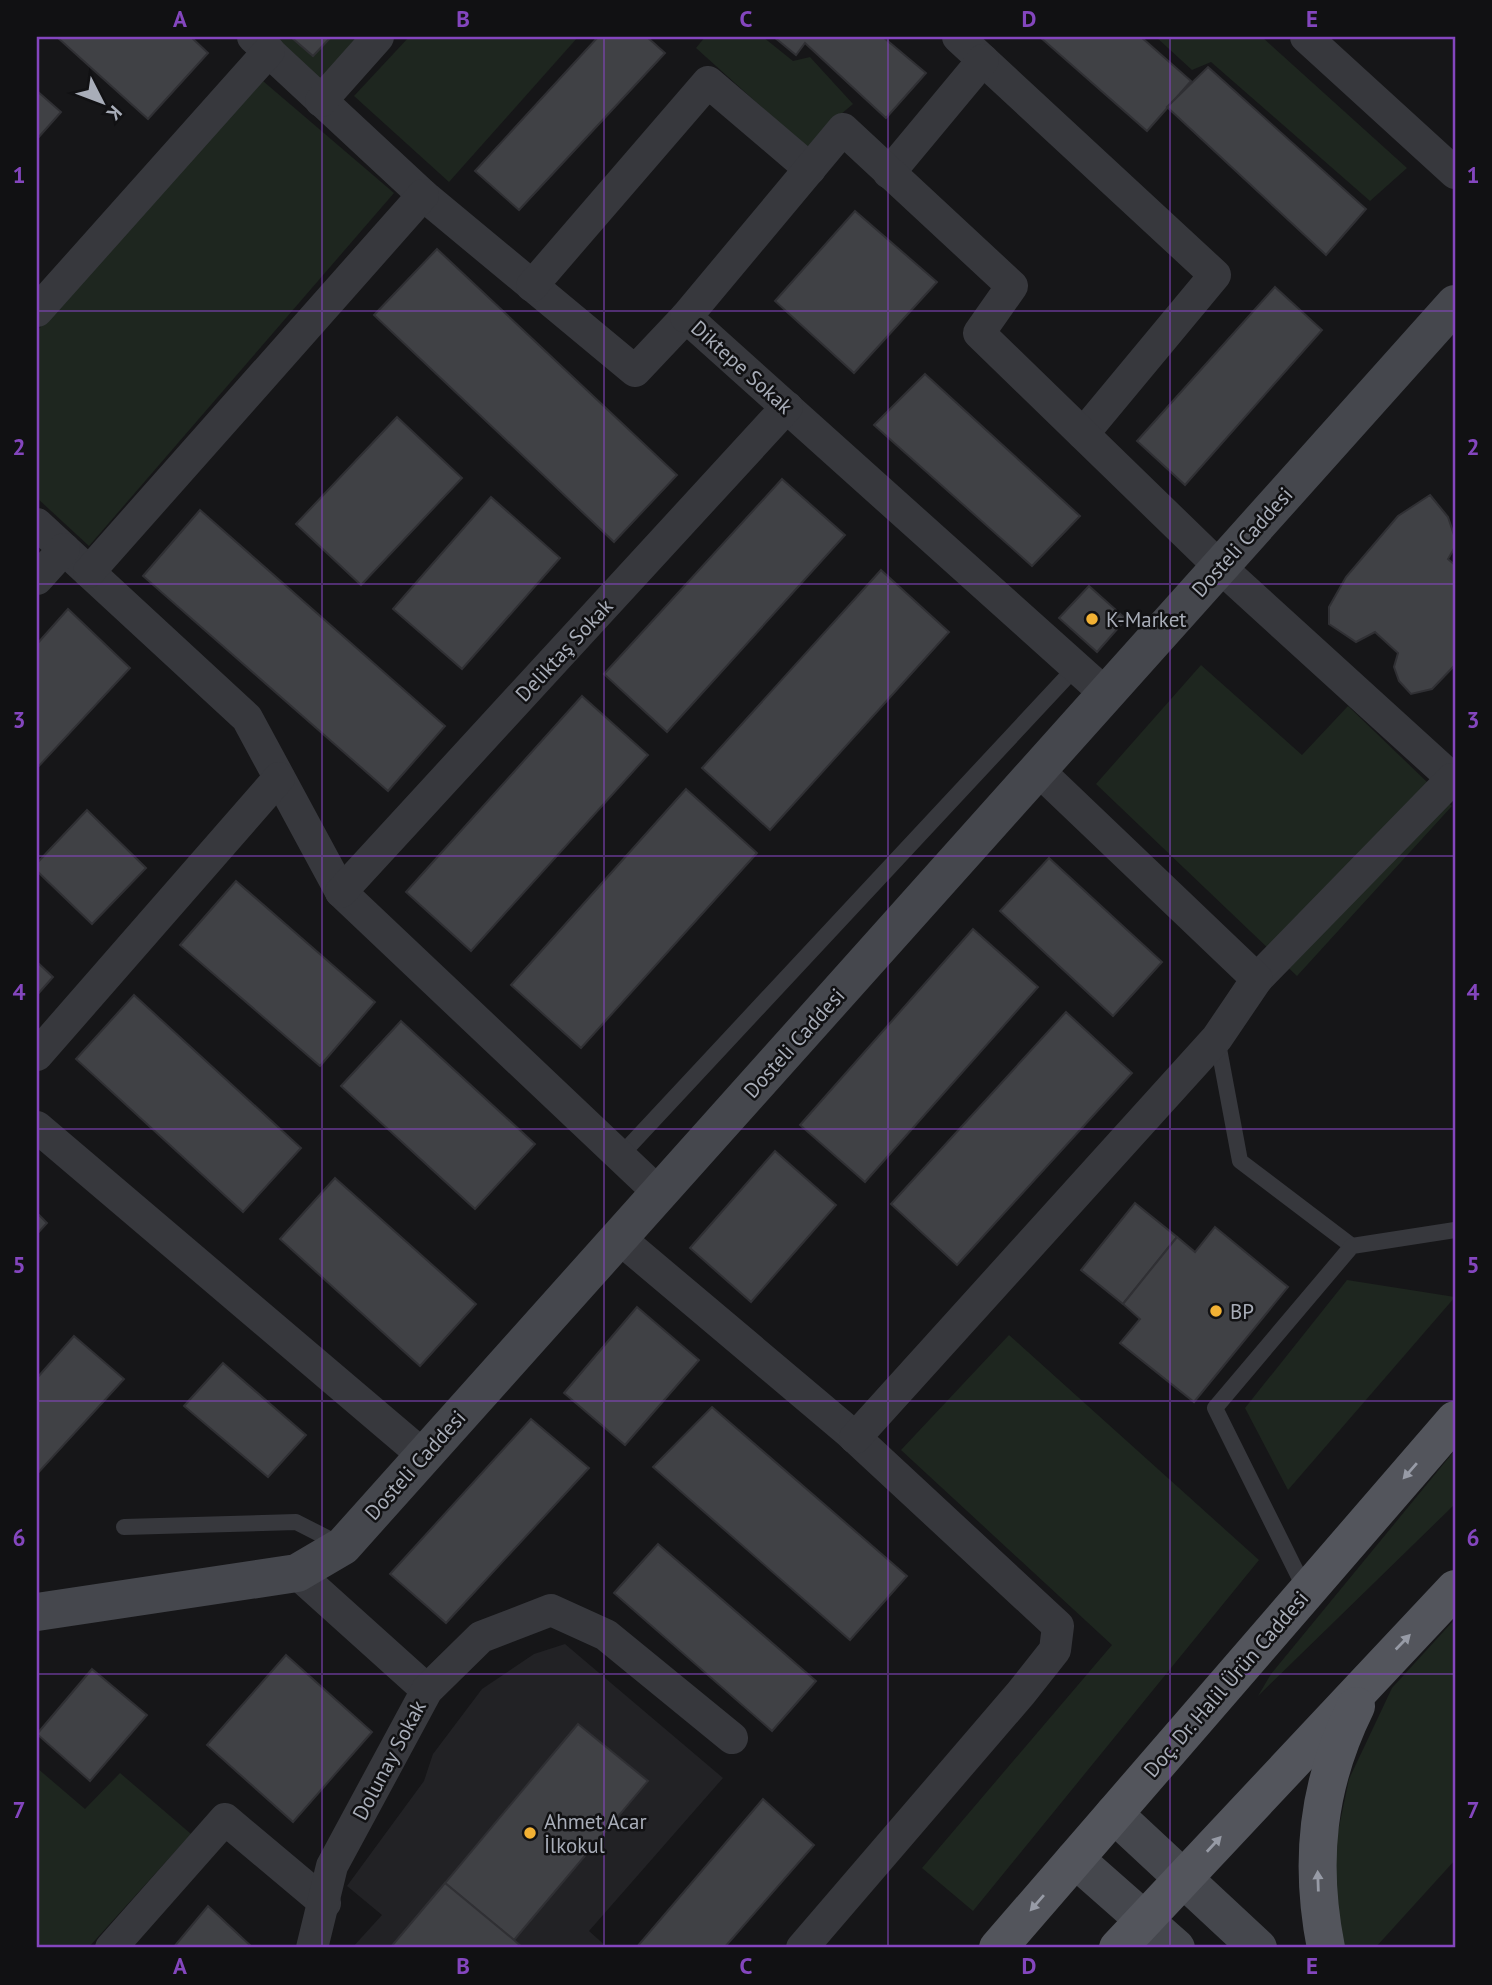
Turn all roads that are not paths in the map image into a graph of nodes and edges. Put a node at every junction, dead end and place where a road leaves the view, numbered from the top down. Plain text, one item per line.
1 (378, 37) edge
2 (958, 37) edge
3 (1306, 37) edge
4 (260, 44) edge
5 (984, 60) junction
6 (321, 100) junction
7 (810, 169) junction
8 (889, 173) junction
9 (1455, 173) edge
10 (423, 195) junction
11 (532, 286) junction
12 (1455, 304) edge
13 (37, 311) edge
14 (686, 317) junction
15 (787, 407) junction
16 (1083, 433) junction
17 (37, 524) edge
18 (64, 549) junction
19 (1220, 567) junction
20 (89, 572) junction
21 (37, 579) edge
22 (1076, 667) junction
23 (1106, 694) junction
24 (1038, 770) junction
25 (279, 778) junction
26 (1454, 780) edge
27 (341, 892) junction
28 (1257, 979) junction
29 (1217, 1038) junction
30 (37, 1055) edge
31 (37, 1127) edge
32 (621, 1156) junction
33 (659, 1193) junction
34 (1455, 1230) edge
35 (619, 1238) junction
36 (1352, 1246) junction
37 (1455, 1420) edge
38 (855, 1438) junction
39 (424, 1456) junction
40 (124, 1527) dead end
41 (343, 1546) junction
42 (297, 1573) junction
43 (1455, 1589) edge
44 (1306, 1591) junction
45 (37, 1612) edge
46 (1371, 1675) junction
47 (427, 1689) junction
48 (732, 1738) dead end
49 (1114, 1814) junction
50 (1075, 1859) junction
51 (1182, 1878) junction
52 (325, 1903) junction
53 (1145, 1919) junction
54 (111, 1948) edge
55 (312, 1948) edge
56 (802, 1948) edge
57 (998, 1948) edge
58 (1118, 1948) edge
59 (1176, 1948) edge
60 (1258, 1948) edge
61 (1326, 1948) edge

1 - 6 street
2 - 5 street
3 - 9 street
4 - 6 street, Diktepe Sokak
4 - 13 street
5 - 8 street
5 - 16 street
6 - 10 street, Diktepe Sokak
7 - 8 street
7 - 11 street
7 - 14 street
8 - 16 street
10 - 11 street, Diktepe Sokak
10 - 20 street
11 - 14 street, Diktepe Sokak
12 - 19 street, Dosteli Caddesi
14 - 15 street, Diktepe Sokak
15 - 22 street, Diktepe Sokak
15 - 27 street, Deliktaş Sokak
16 - 19 street
17 - 18 street
18 - 20 street
18 - 21 street
19 - 23 street, Dosteli Caddesi
19 - 26 street
20 - 25 street
22 - 23 street, Diktepe Sokak
22 - 32 lane
23 - 24 street, Dosteli Caddesi
24 - 28 street
24 - 33 street, Dosteli Caddesi
25 - 27 street
25 - 30 street
26 - 28 street
27 - 32 street
28 - 29 street
29 - 36 lane
29 - 38 street
31 - 39 street
32 - 33 street
33 - 35 street, Dosteli Caddesi
34 - 36 lane
35 - 38 street
35 - 39 street, Dosteli Caddesi
36 - 44 lane
37 -> 44 main road, Doç. Dr. Halil Ürün Caddesi
38 - 56 street
39 - 41 street, Dosteli Caddesi
40 - 41 lane
41 - 42 street, Dosteli Caddesi
42 - 45 street, Dosteli Caddesi
42 - 47 street
46 -> 43 main road
44 - 49 main road, Doç. Dr. Halil Ürün Caddesi
51 -> 46 main road
61 -> 46 main road
47 - 48 street, Dolunay Sokak
47 - 52 street, Dolunay Sokak
49 - 50 main road, Doç. Dr. Halil Ürün Caddesi
49 - 51 street
50 - 53 street
50 -> 57 main road, Doç. Dr. Halil Ürün Caddesi
51 - 53 main road
51 - 60 street
52 - 54 street
52 - 55 street, Dolunay Sokak
53 - 58 main road
53 - 59 street

